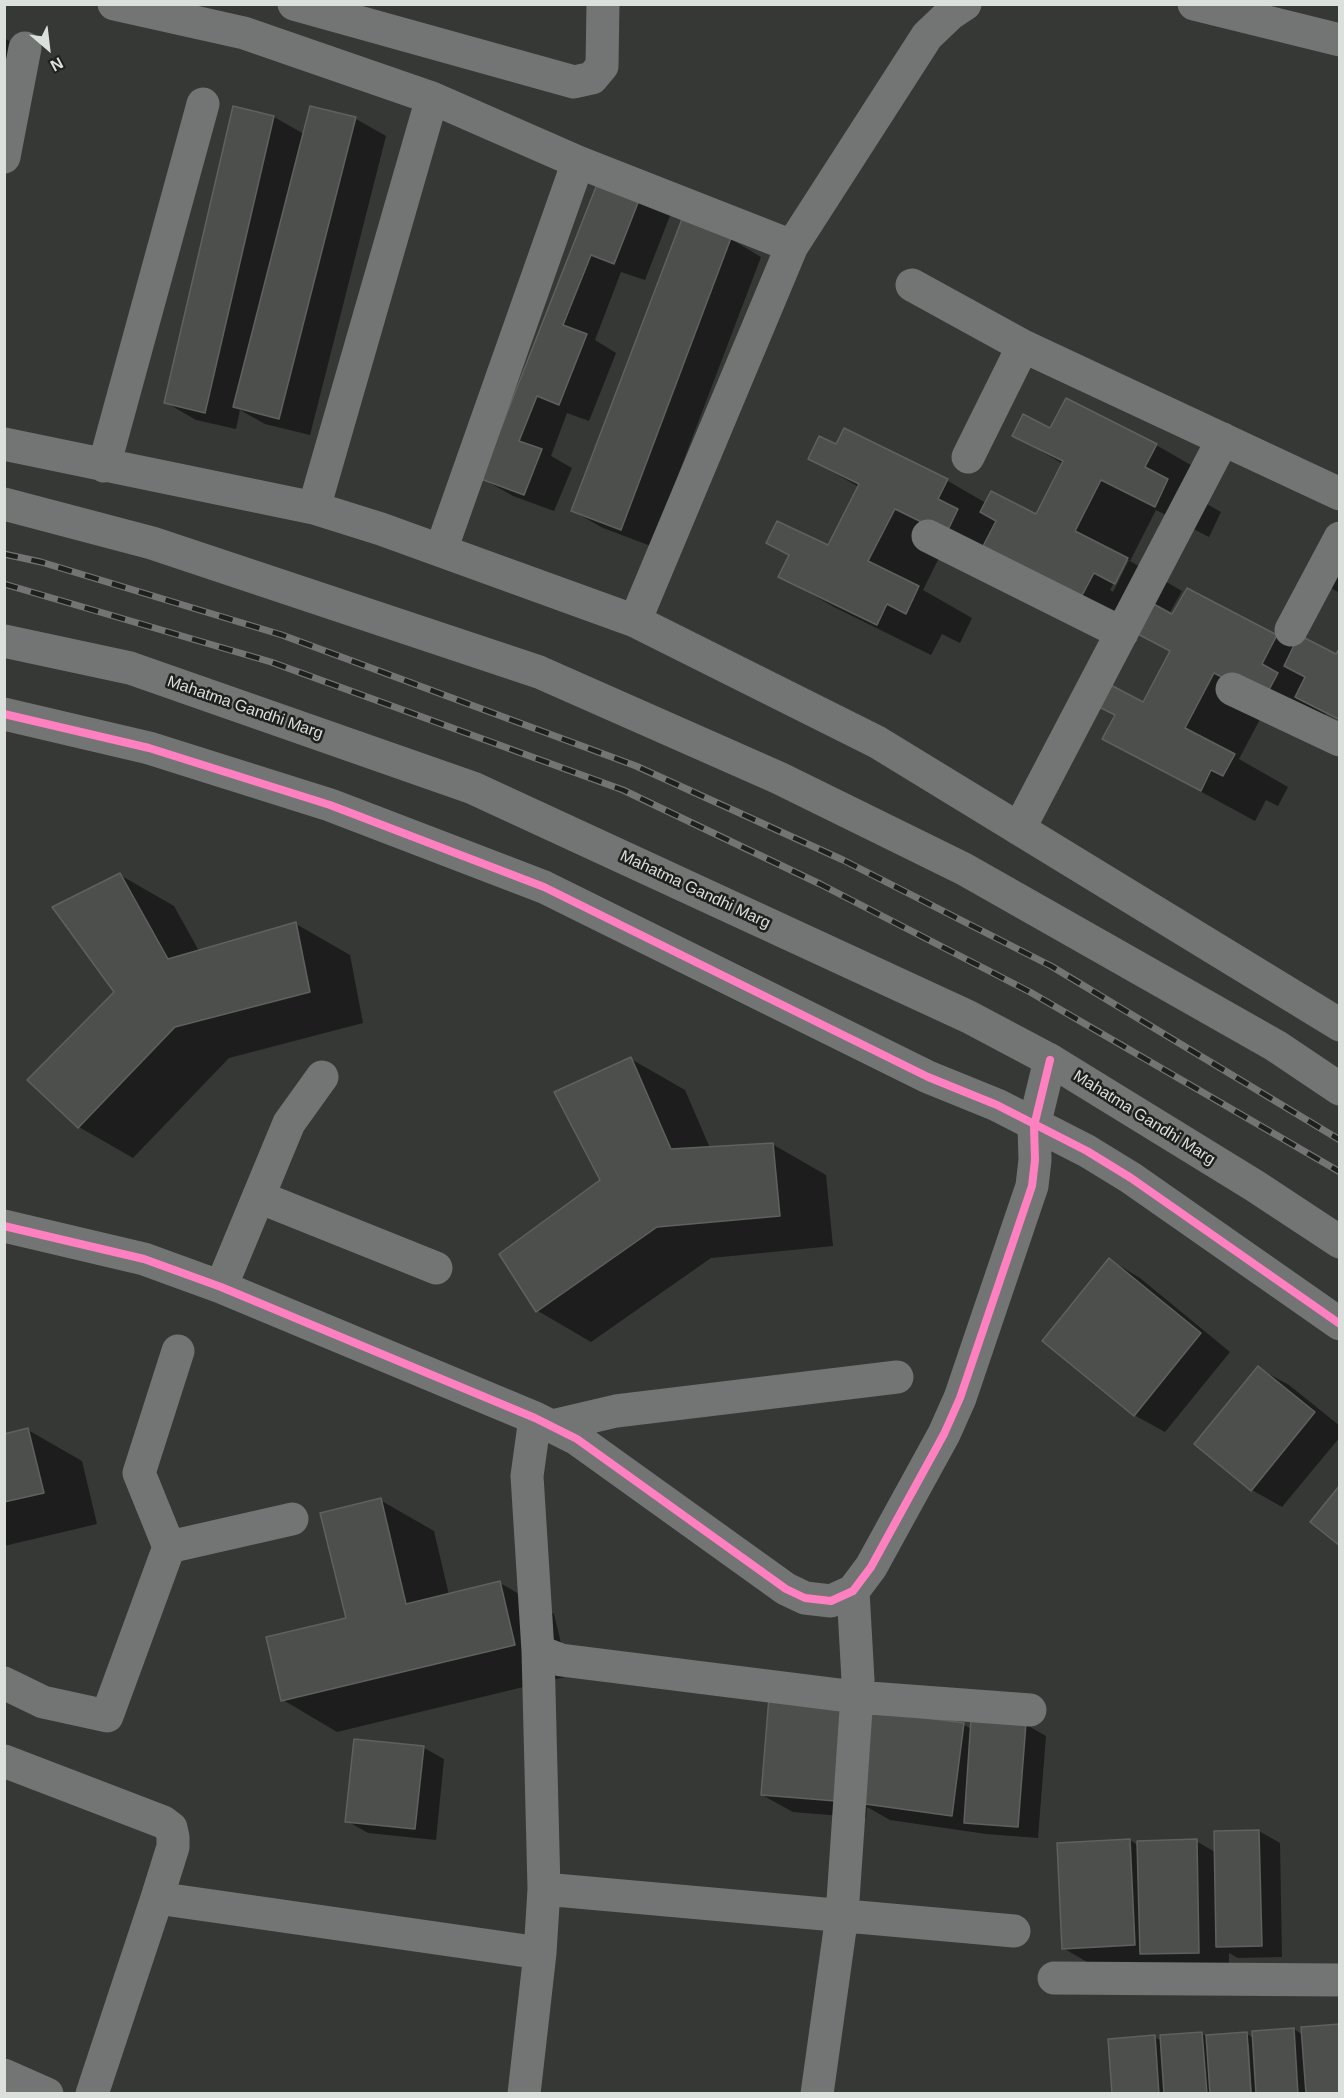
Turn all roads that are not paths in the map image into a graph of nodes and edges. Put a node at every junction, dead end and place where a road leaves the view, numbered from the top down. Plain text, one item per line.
1 (114, 4) edge
2 (294, 4) edge
3 (603, 4) edge
4 (965, 4) edge
5 (1194, 4) edge
6 (1340, 40) edge
7 (25, 48) dead end
8 (432, 98) junction
9 (203, 104) dead end
10 (4, 157) edge
11 (578, 162) junction
12 (792, 246) junction
13 (912, 285) dead end
14 (1023, 346) junction
15 (1223, 439) junction
16 (4, 444) edge
17 (968, 457) dead end
18 (104, 466) junction
19 (1340, 494) edge
20 (4, 504) edge
21 (314, 508) junction
22 (928, 536) dead end
23 (1340, 538) edge
24 (441, 550) junction
25 (635, 621) junction
26 (1291, 630) dead end
27 (1122, 633) junction
28 (4, 641) edge
29 (1232, 689) dead end
30 (4, 714) edge
31 (1340, 740) edge
32 (1019, 829) junction
33 (1340, 1025) edge
34 (1050, 1060) junction
35 (322, 1077) dead end
36 (1340, 1089) edge
37 (1034, 1126) junction
38 (259, 1197) junction
39 (4, 1226) edge
40 (1340, 1242) edge
41 (436, 1268) dead end
42 (220, 1287) junction
43 (1340, 1324) edge
44 (178, 1351) dead end
45 (897, 1377) dead end
46 (543, 1422) junction
47 (292, 1519) dead end
48 (169, 1546) junction
49 (853, 1592) junction
50 (538, 1651) junction
51 (4, 1683) edge
52 (856, 1697) junction
53 (1030, 1710) dead end
54 (4, 1761) edge
55 (544, 1889) junction
56 (157, 1898) junction
57 (842, 1915) junction
58 (1014, 1931) dead end
59 (540, 1953) junction
60 (1054, 1978) dead end
61 (1340, 1980) edge
62 (4, 2075) edge
63 (47, 2094) edge
64 (92, 2094) edge
65 (524, 2094) edge
66 (817, 2094) edge

1 - 8 street
2 - 3 street
4 - 12 street
5 - 6 street
7 - 10 street
8 - 11 street
8 - 21 street
9 - 18 street
11 - 12 street
11 - 24 street
12 - 25 street
13 - 14 street
14 - 15 street
14 - 17 street
15 - 19 street
15 - 27 street
16 - 18 street
18 - 21 street
20 - 36 street
21 - 24 street
22 - 27 street
23 - 26 street
24 - 25 street
25 - 32 street
27 - 32 street
28 - 34 street, Mahatma Gandhi Marg
29 - 31 street
30 - 37 street
32 - 33 street
34 - 37 street
34 - 40 street, Mahatma Gandhi Marg
35 - 38 street
37 - 43 street
37 - 49 street
38 - 41 street
38 - 42 street
39 - 42 street
42 - 46 street
44 - 48 street
45 - 46 street
46 - 49 street
46 - 50 street
47 - 48 street
48 - 51 street
49 - 52 street
50 - 52 street
50 - 55 street
52 - 53 street
52 - 57 street
54 - 56 street
55 - 57 street
55 - 59 street
56 - 59 street
56 - 64 street
57 - 58 street
57 - 66 street
59 - 65 street
60 - 61 street
62 - 63 street

